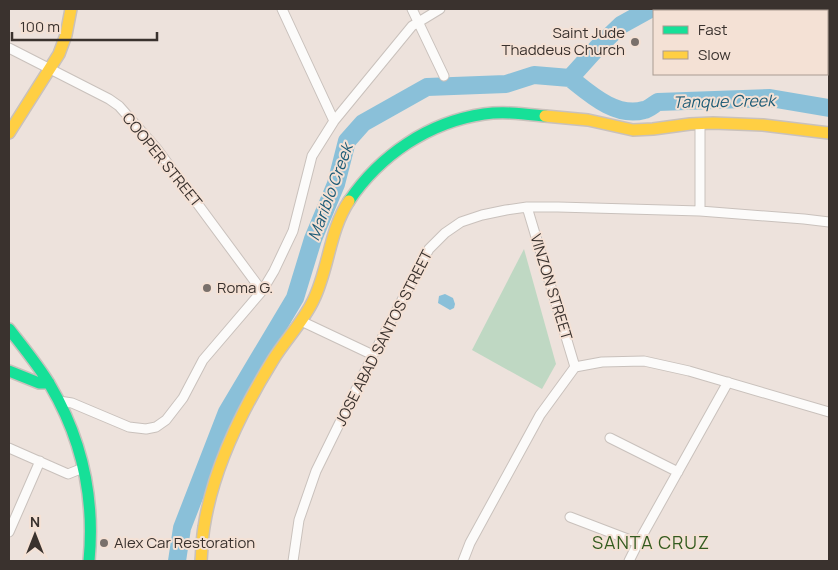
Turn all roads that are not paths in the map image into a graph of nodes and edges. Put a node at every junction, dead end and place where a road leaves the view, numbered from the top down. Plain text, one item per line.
1 (71, 9) edge
2 (282, 9) edge
3 (412, 9) edge
4 (440, 9) edge
5 (418, 21) junction
6 (9, 48) edge
7 (51, 68) junction
8 (444, 76) dead end
9 (334, 121) junction
10 (700, 123) junction
11 (9, 133) edge
12 (829, 133) edge
13 (527, 207) junction
14 (700, 211) junction
15 (829, 222) edge
16 (262, 290) junction
17 (301, 321) junction
18 (9, 329) edge
19 (373, 355) junction
20 (575, 367) junction
21 (9, 371) edge
22 (728, 382) junction
23 (49, 383) junction
24 (59, 401) junction
25 (829, 412) edge
26 (610, 438) dead end
27 (9, 448) edge
28 (40, 462) junction
29 (83, 468) junction
30 (678, 472) junction
31 (570, 517) dead end
32 (9, 532) edge
33 (638, 543) junction
34 (89, 561) edge
35 (201, 561) edge
36 (293, 561) edge
37 (463, 561) edge
38 (629, 561) edge

1 - 7 street
2 - 9 street
3 - 5 street
4 - 5 street
5 - 8 street
5 - 9 street
6 - 7 street, COOPER STREET
7 - 11 street
7 - 16 street, COOPER STREET
9 - 16 street
10 - 12 street
10 - 14 street
10 - 17 street
13 - 14 street, JOSE ABAD SANTOS STREET
13 - 19 street, JOSE ABAD SANTOS STREET
13 - 20 street, VINZON STREET
14 - 15 street, JOSE ABAD SANTOS STREET
16 - 24 street
17 - 19 street
17 - 35 street
18 - 23 street
19 - 36 street, JOSE ABAD SANTOS STREET
20 - 22 street
20 - 37 street
21 - 23 street
22 - 25 street
22 - 30 street
23 - 24 street
24 - 29 street
26 - 30 street
27 - 28 street
28 - 29 street
28 - 32 street
29 - 34 street
30 - 33 street
31 - 33 street
33 - 38 street

